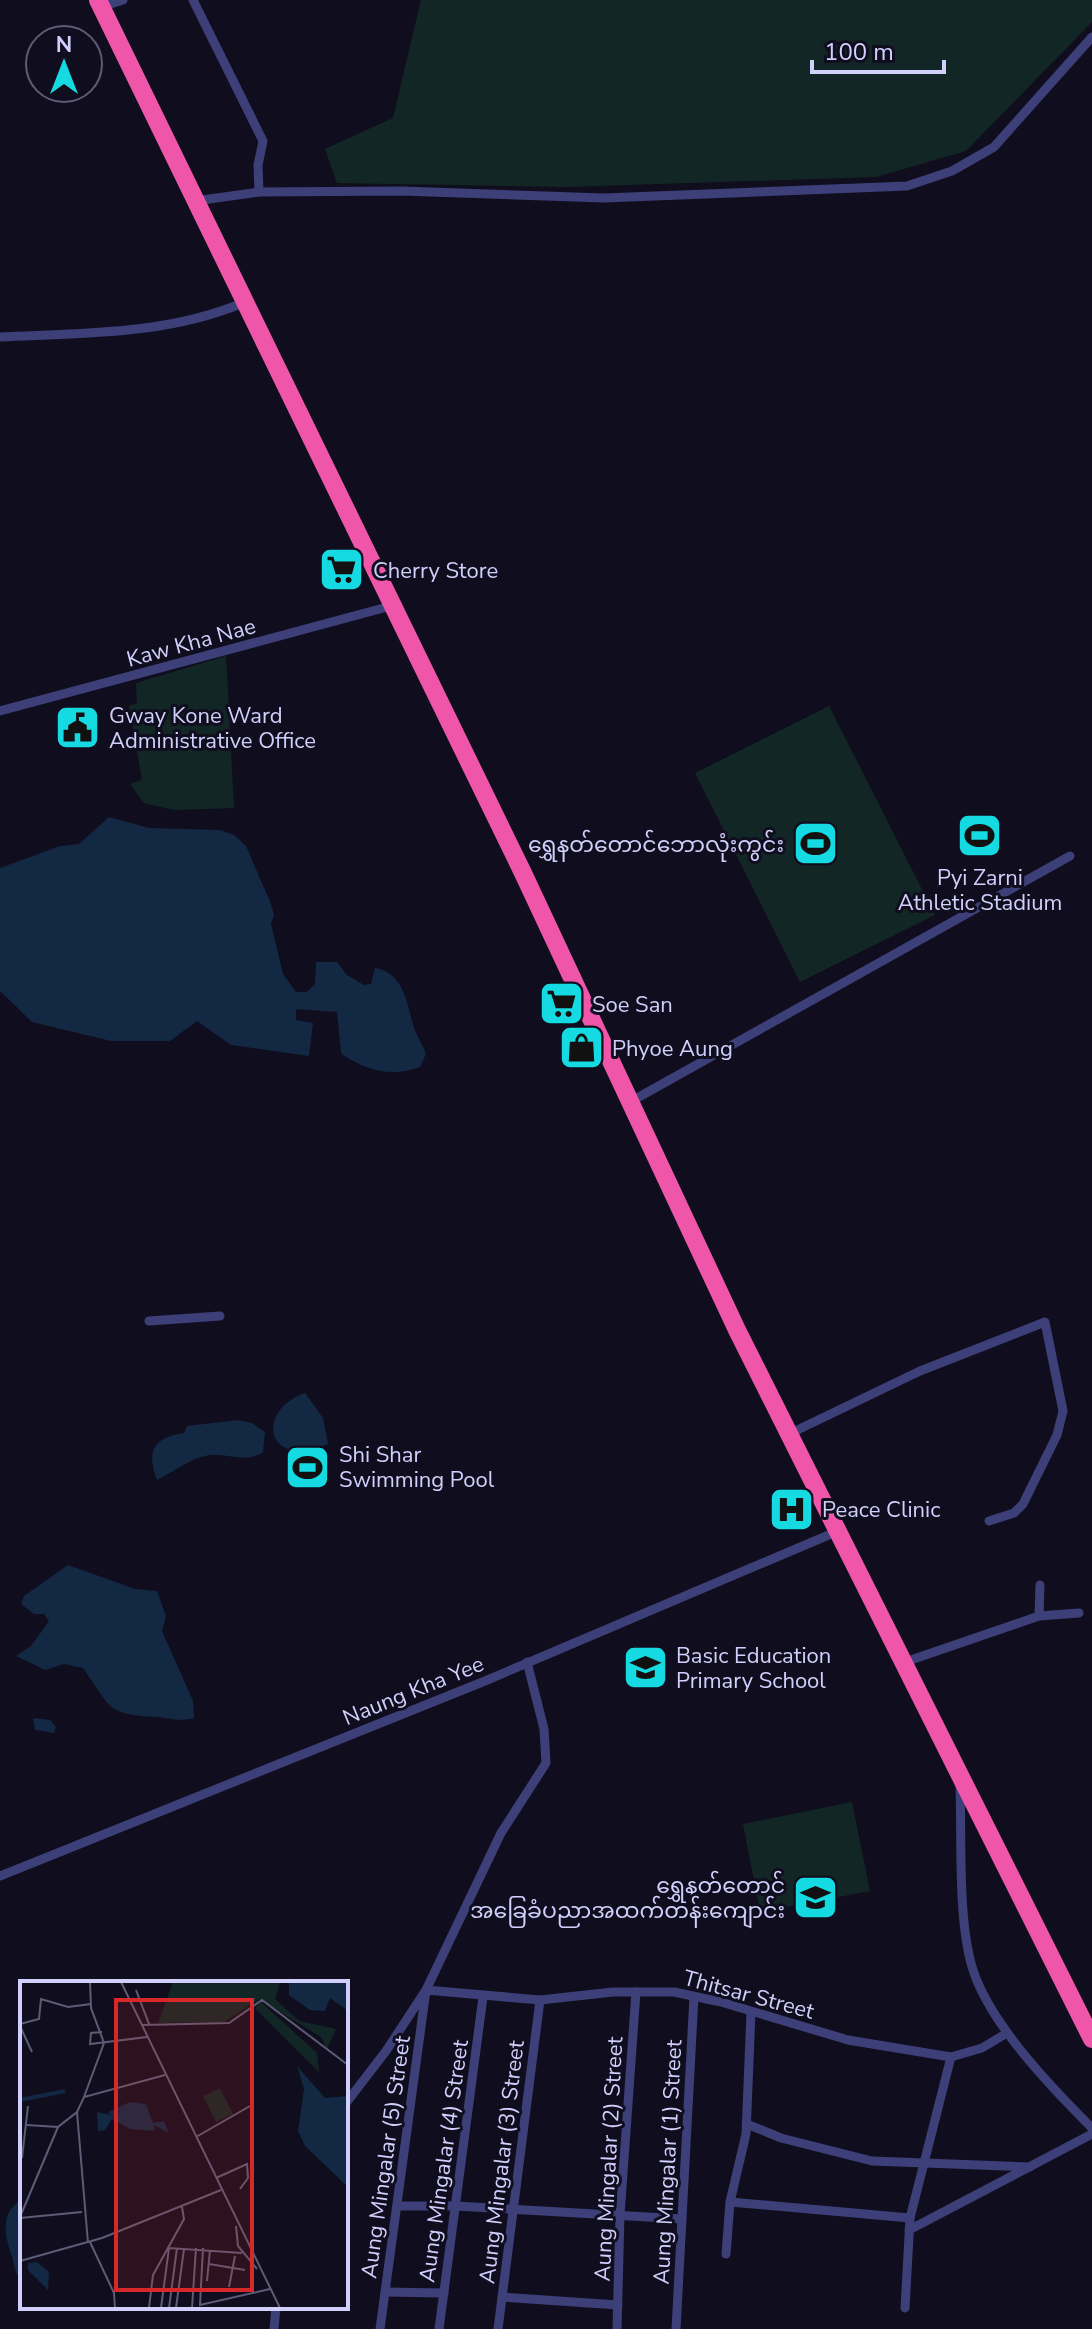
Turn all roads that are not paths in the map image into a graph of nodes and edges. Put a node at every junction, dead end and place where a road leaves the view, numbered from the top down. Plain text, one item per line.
1 (123, 0) edge
2 (193, 0) edge
3 (100, 4) edge
4 (1092, 37) edge
5 (259, 192) junction
6 (195, 201) junction
7 (245, 302) junction
8 (0, 337) edge
9 (391, 606) junction
10 (0, 711) edge
11 (1070, 856) dead end
12 (630, 1102) junction
13 (220, 1316) dead end
14 (149, 1321) dead end
15 (789, 1434) junction
16 (989, 1521) dead end
17 (838, 1531) junction
18 (1040, 1585) dead end
19 (1079, 1613) dead end
20 (1039, 1616) junction
21 (527, 1662) junction
22 (905, 1662) junction
23 (960, 1777) junction
24 (0, 1876) edge
25 (426, 1990) junction
26 (636, 1992) junction
27 (483, 1997) junction
28 (694, 1997) junction
29 (540, 2000) junction
30 (751, 2012) junction
31 (1007, 2033) junction
32 (1092, 2039) edge
33 (951, 2057) junction
34 (348, 2100) edge
35 (747, 2124) junction
36 (1092, 2128) edge
37 (1092, 2134) edge
38 (924, 2164) junction
39 (1030, 2167) junction
40 (730, 2202) junction
41 (397, 2206) junction
42 (456, 2206) junction
43 (514, 2209) junction
44 (620, 2215) junction
45 (910, 2218) junction
46 (682, 2219) junction
47 (909, 2230) junction
48 (726, 2254) dead end
49 (385, 2292) junction
50 (444, 2293) junction
51 (502, 2297) junction
52 (618, 2305) junction
53 (905, 2308) dead end
54 (276, 2309) edge
55 (274, 2329) edge
56 (380, 2329) edge
57 (439, 2329) edge
58 (498, 2329) edge
59 (617, 2329) edge
60 (676, 2329) edge

1 - 3 street
2 - 5 street
3 - 6 highway
4 - 5 street
5 - 6 street
6 - 7 highway
7 - 8 street
7 - 9 highway
9 - 10 street, Kaw Kha Nae
9 - 12 highway
11 - 12 street
12 - 15 highway
13 - 14 street
15 - 16 street
15 - 17 highway
17 - 21 street, Naung Kha Yee
17 - 22 highway
18 - 20 street
19 - 20 street
20 - 22 street
21 - 24 street, Naung Kha Yee
21 - 25 street
22 - 23 highway
23 - 31 street
23 - 32 highway
25 - 27 street, Thitsar Street
25 - 34 street
25 - 41 street, Aung Mingalar (5) Street
26 - 28 street, Thitsar Street
26 - 29 street, Thitsar Street
26 - 44 street, Aung Mingalar (2) Street
27 - 29 street, Thitsar Street
27 - 42 street, Aung Mingalar (4) Street
28 - 30 street, Thitsar Street
28 - 46 street, Aung Mingalar (1) Street
29 - 43 street, Aung Mingalar (3) Street
30 - 33 street, Thitsar Street
30 - 35 street
31 - 33 street, Thitsar Street
31 - 36 street
33 - 38 street
35 - 38 street
35 - 40 street
37 - 39 street
38 - 39 street
38 - 45 street
39 - 47 street
40 - 45 street
40 - 48 street
41 - 42 street
41 - 49 street, Aung Mingalar (5) Street
42 - 43 street
42 - 50 street, Aung Mingalar (4) Street
43 - 44 street
43 - 51 street, Aung Mingalar (3) Street
44 - 46 street
44 - 52 street, Aung Mingalar (2) Street
45 - 47 street
46 - 60 street, Aung Mingalar (1) Street
47 - 53 street
49 - 50 street
49 - 56 street, Aung Mingalar (5) Street
50 - 57 street, Aung Mingalar (4) Street
51 - 52 street
51 - 58 street, Aung Mingalar (3) Street
52 - 59 street, Aung Mingalar (2) Street
54 - 55 street

